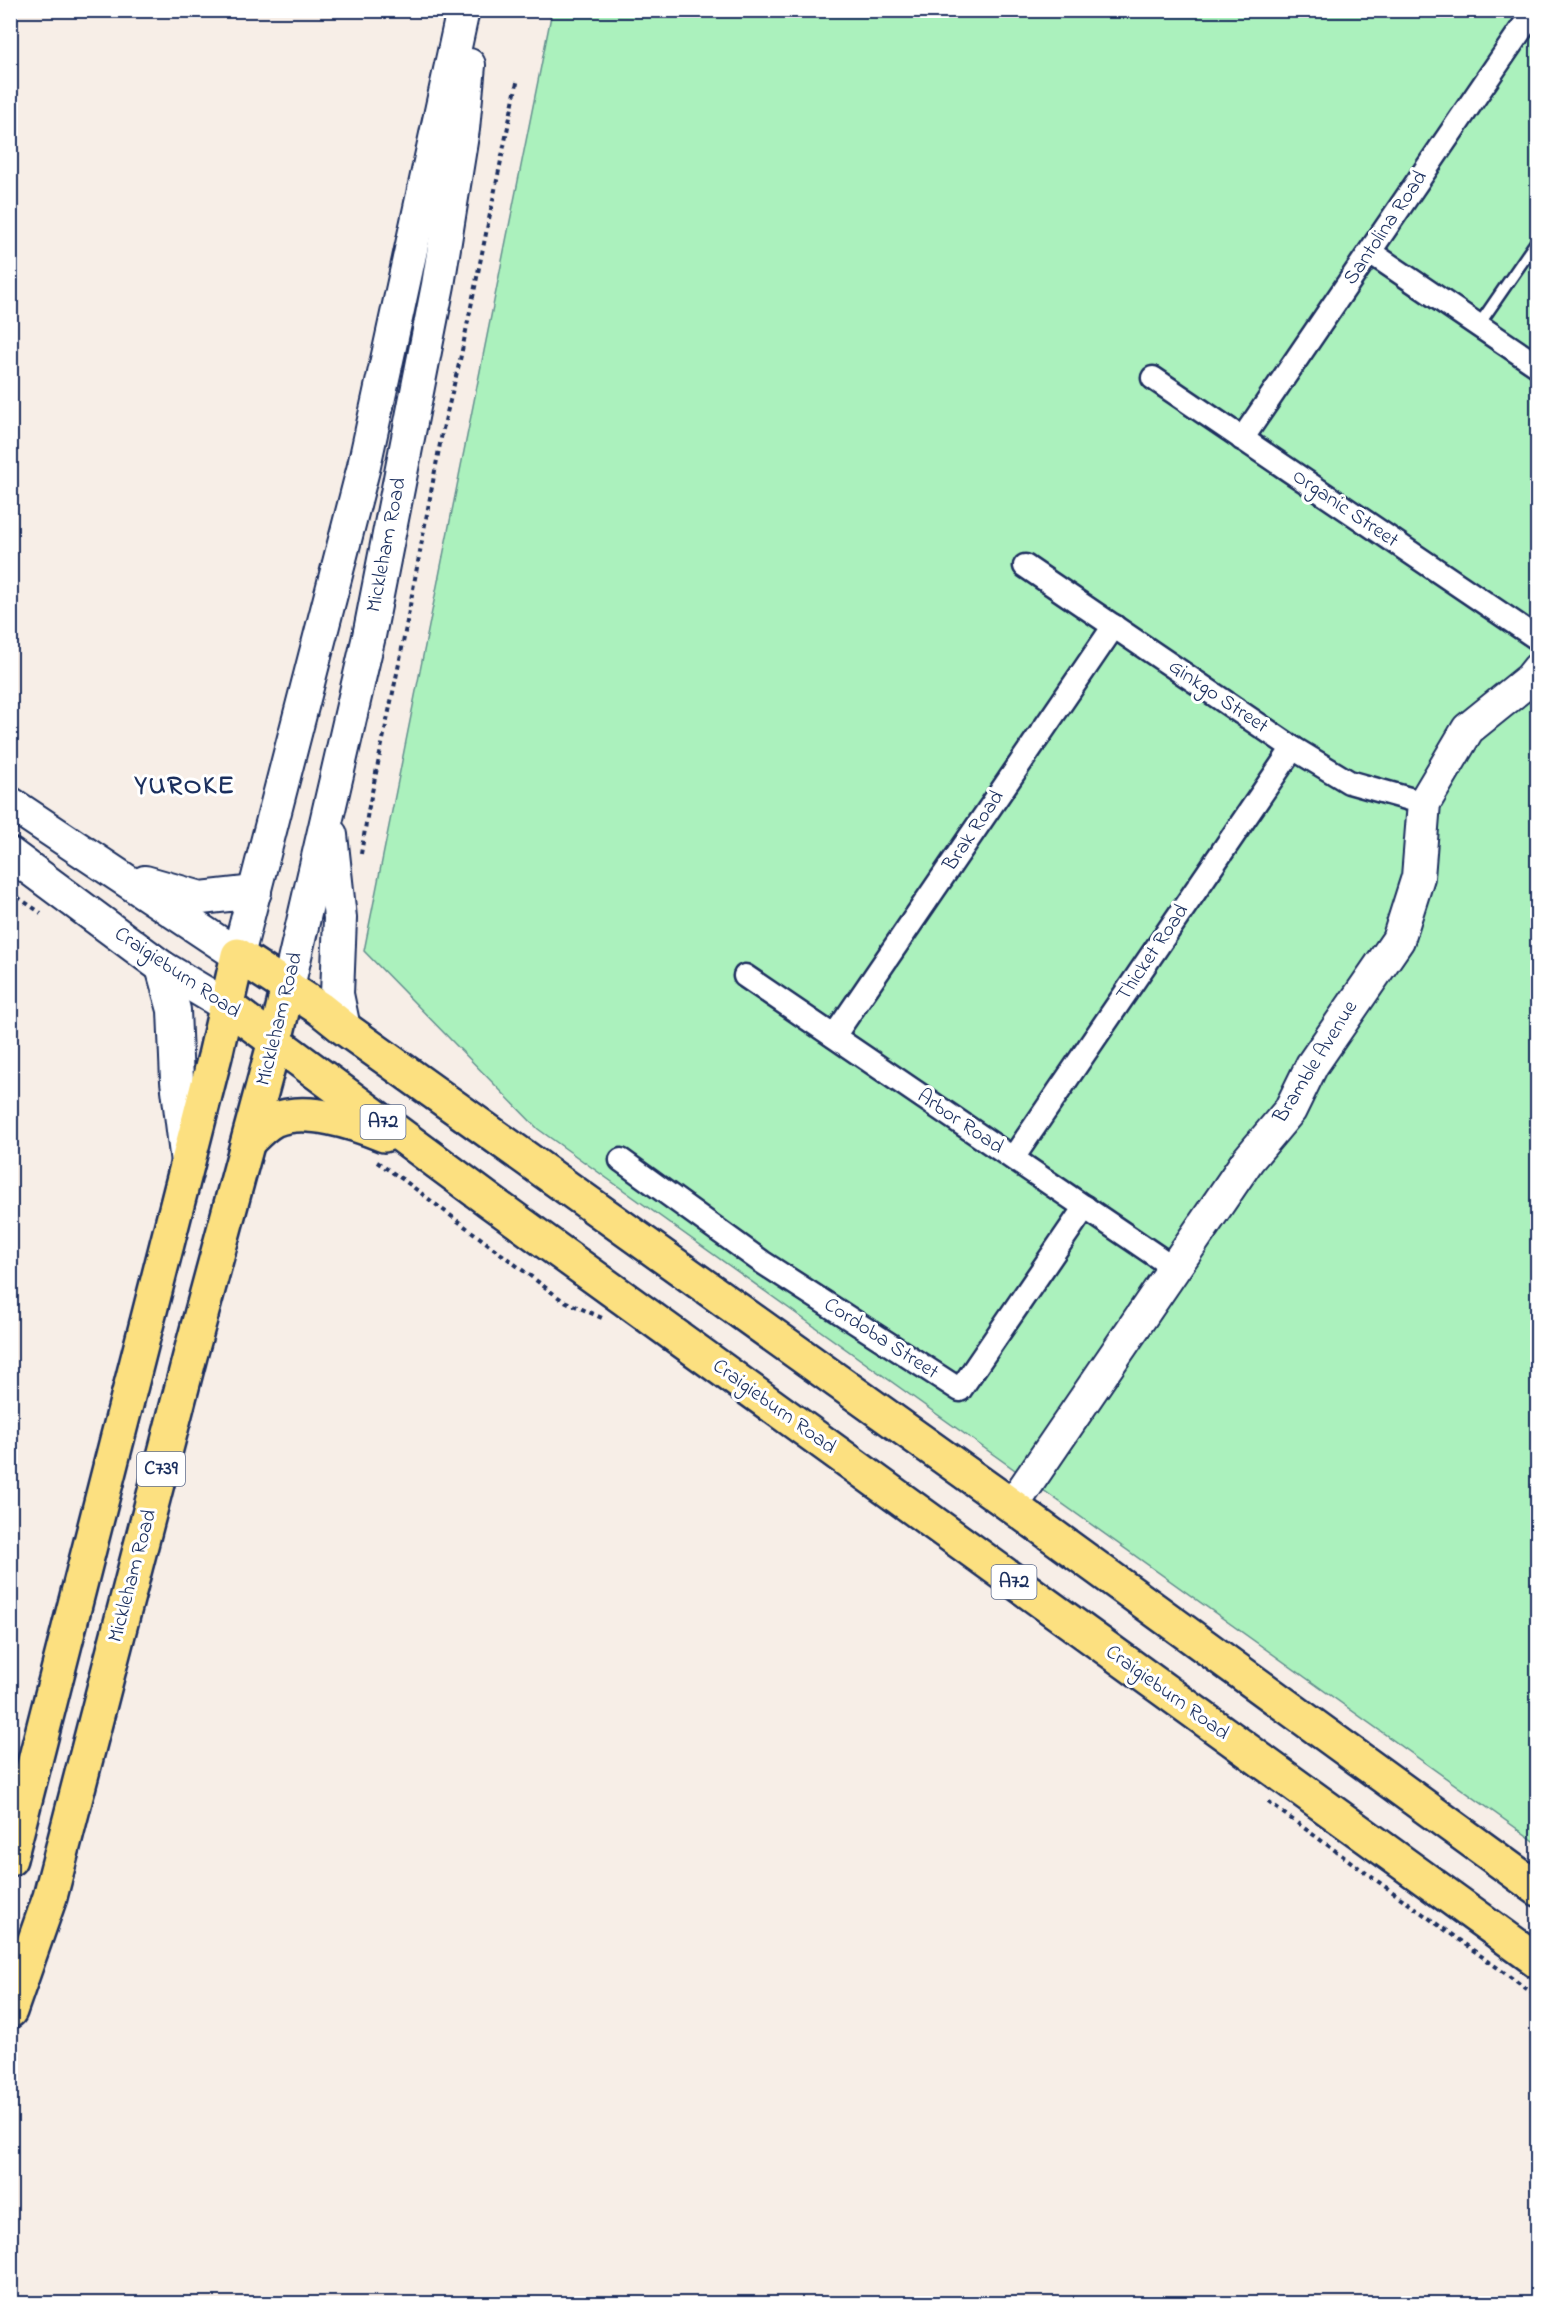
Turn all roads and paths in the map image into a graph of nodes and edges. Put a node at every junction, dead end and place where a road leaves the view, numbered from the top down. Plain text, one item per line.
1 (463, 10) edge
2 (474, 10) edge
3 (1529, 18) dead end
4 (518, 78) dead end
5 (1538, 238) edge
6 (1370, 252) junction
7 (1478, 326) junction
8 (1538, 366) edge
9 (1153, 378) dead end
10 (1242, 439) junction
11 (1025, 566) dead end
12 (1114, 626) junction
13 (1538, 639) edge
14 (1538, 669) edge
15 (1293, 748) junction
16 (10, 803) edge
17 (1424, 803) junction
18 (329, 810) junction
19 (10, 854) edge
20 (360, 862) dead end
21 (113, 872) junction
22 (10, 892) edge
23 (255, 892) junction
24 (49, 918) dead end
25 (238, 955) junction
26 (162, 967) junction
27 (746, 976) dead end
28 (288, 987) junction
29 (227, 1006) junction
30 (344, 1028) junction
31 (834, 1036) junction
32 (276, 1041) junction
33 (249, 1141) junction
34 (427, 1154) junction
35 (1013, 1158) junction
36 (621, 1160) dead end
37 (376, 1162) dead end
38 (187, 1167) junction
39 (1085, 1207) junction
40 (1174, 1268) junction
41 (610, 1322) dead end
42 (1012, 1506) junction
43 (1260, 1796) dead end
44 (10, 1859) edge
45 (1538, 1889) edge
46 (1538, 1961) edge
47 (1538, 1997) edge
48 (10, 2011) edge

1 - 23 main road, Mickleham Road / C739
2 - 18 main road, Mickleham Road / C739
3 - 6 street, Santolina Road
4 - 20 path
5 - 7 lane
6 - 7 street
6 - 10 street, Santolina Road
7 - 8 street
9 - 10 street, Organic Street
10 - 13 street, Organic Street
11 - 12 street, Ginkgo Street
12 - 15 street, Ginkgo Street
12 - 31 street, Brak Road
14 - 17 main road, Bramble Avenue
15 - 17 street, Ginkgo Street
15 - 35 street, Thicket Road
16 - 21 main road
17 - 40 main road, Bramble Avenue
18 - 28 main road, Mickleham Road / C739
18 - 30 main road
19 - 26 main road, Craigieburn Road
21 - 23 main road
21 - 25 main road
22 - 24 path
23 - 25 main road, Mickleham Road / C739
25 - 28 main road, A72
25 - 29 main road, Mickleham Road / C739
26 - 29 main road, Craigieburn Road
26 - 38 main road
27 - 31 street, Arbor Road
28 - 30 main road, A72
28 - 32 main road, Mickleham Road / C739
29 - 32 main road, Craigieburn Road / A72
29 - 38 main road, Mickleham Road / C739
30 - 42 main road, A72
31 - 35 street, Arbor Road
32 - 33 main road, Mickleham Road / C739
32 - 34 main road, Craigieburn Road / A72
33 - 34 main road
33 - 48 main road, Mickleham Road / C739
34 - 46 main road, Craigieburn Road / A72
35 - 39 street, Arbor Road
36 - 39 street, Cordoba Street
37 - 41 path
38 - 44 main road, Mickleham Road / C739
39 - 40 street, Arbor Road
40 - 42 main road, Bramble Avenue
42 - 45 main road, A72
43 - 47 path

